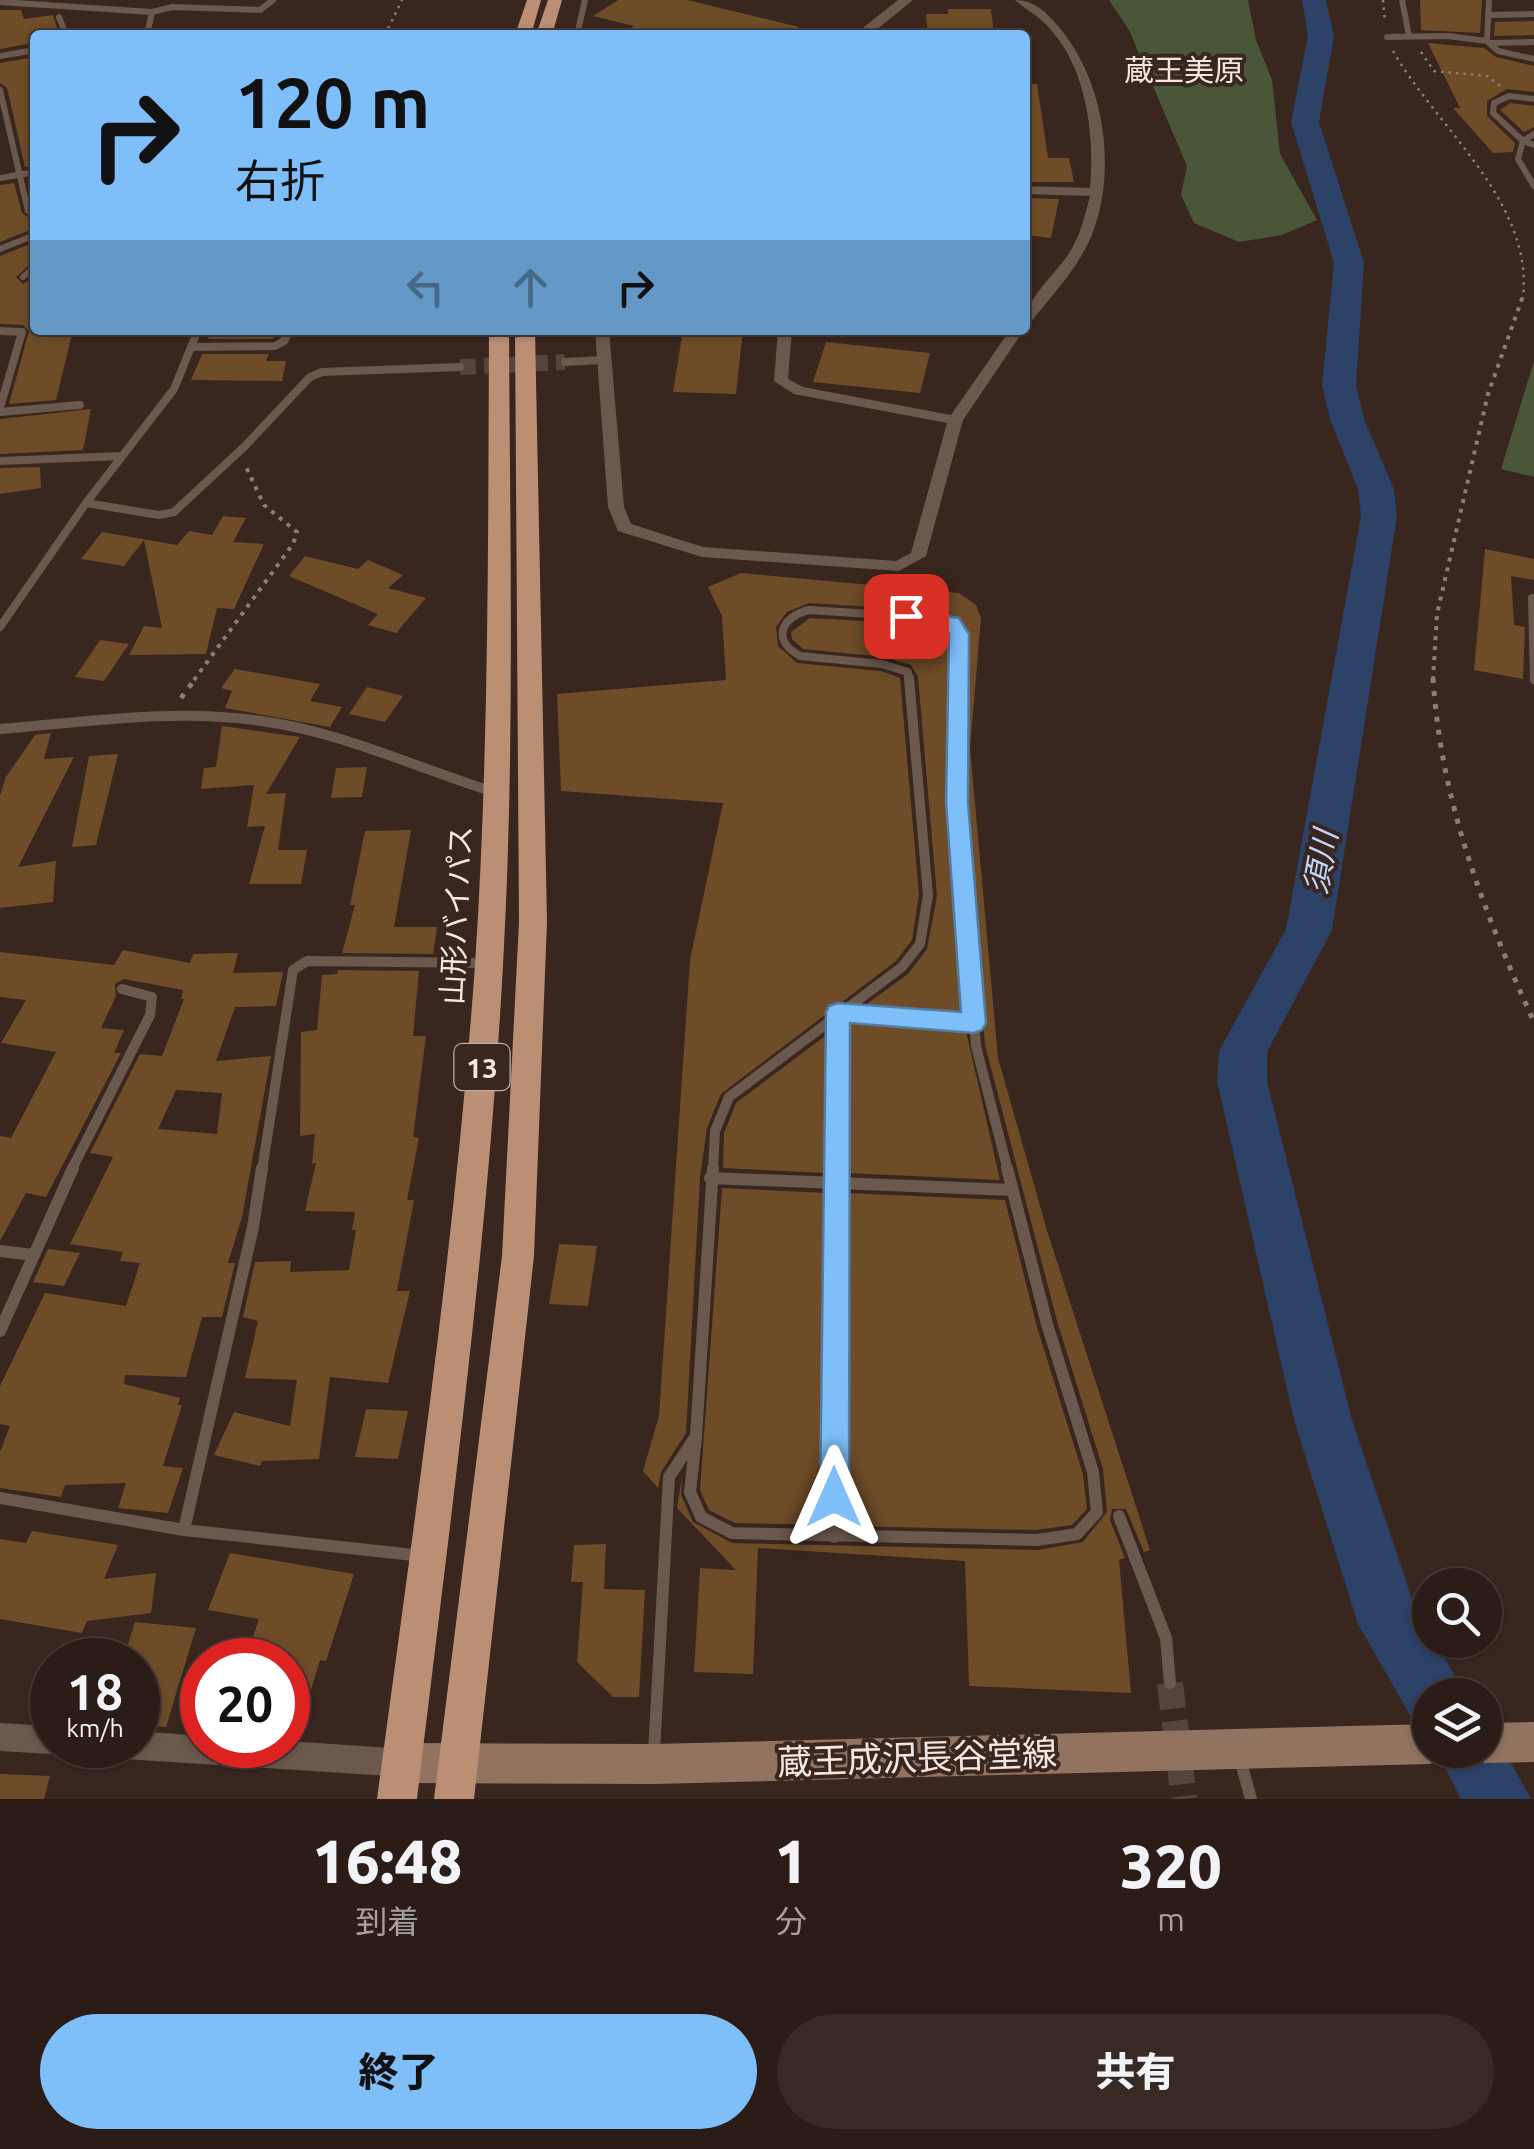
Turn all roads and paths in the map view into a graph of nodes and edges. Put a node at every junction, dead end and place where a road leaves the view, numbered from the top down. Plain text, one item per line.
1 (273, 0) edge
2 (402, 0) edge
3 (534, 0) edge
4 (555, 0) edge
5 (585, 0) edge
6 (906, 0) edge
7 (1020, 0) edge
8 (1383, 0) edge
9 (1402, 0) edge
10 (1489, 0) edge
11 (0, 2) edge
12 (152, 12) junction
13 (1534, 14) edge
14 (1488, 15) junction
15 (59, 17) dead end
16 (64, 30) edge
17 (148, 30) edge
18 (387, 30) edge
19 (525, 30) edge
20 (546, 30) edge
21 (578, 30) edge
22 (867, 30) edge
23 (1411, 36) junction
24 (1387, 37) junction
25 (1488, 42) junction
26 (1534, 42) edge
27 (30, 51) edge
28 (0, 56) edge
29 (1534, 59) edge
30 (0, 90) edge
31 (1509, 96) junction
32 (1534, 99) edge
33 (1534, 134) edge
34 (1523, 140) junction
35 (1534, 145) edge
36 (30, 173) edge
37 (20, 175) junction
38 (1495, 177) dead end
39 (0, 178) edge
40 (1534, 186) edge
41 (1030, 190) edge
42 (1502, 190) dead end
43 (1096, 192) junction
44 (28, 211) dead end
45 (30, 236) edge
46 (0, 249) edge
47 (30, 271) edge
48 (23, 277) dead end
49 (1030, 314) edge
50 (0, 331) edge
51 (196, 335) edge
52 (288, 335) edge
53 (499, 335) edge
54 (525, 335) edge
55 (602, 335) edge
56 (785, 335) edge
57 (1014, 335) edge
58 (192, 347) junction
59 (603, 360) junction
60 (565, 362) tunnel mouth
61 (460, 366) tunnel mouth
62 (80, 405) dead end
63 (0, 410) edge
64 (955, 420) junction
65 (246, 446) junction
66 (121, 456) junction
67 (0, 462) edge
68 (86, 503) junction
69 (1532, 598) edge
70 (0, 627) edge
71 (1534, 680) edge
72 (167, 716) junction
73 (0, 729) edge
74 (497, 792) junction
75 (490, 963) junction
76 (122, 988) dead end
77 (838, 1012) junction
78 (1534, 1022) edge
79 (974, 1023) junction
80 (710, 1178) junction
81 (837, 1183) junction
82 (1012, 1190) junction
83 (0, 1250) edge
84 (33, 1254) junction
85 (0, 1331) edge
86 (696, 1436) junction
87 (0, 1498) edge
88 (1119, 1516) dead end
89 (184, 1530) junction
90 (834, 1536) junction
91 (429, 1556) junction
92 (1170, 1683) tunnel mouth
93 (0, 1737) edge
94 (30, 1739) edge
95 (1534, 1742) edge
96 (1502, 1743) edge
97 (1412, 1744) edge
98 (1236, 1748) junction
99 (160, 1750) edge
100 (654, 1764) junction
101 (401, 1781) edge
102 (457, 1781) edge
103 (1251, 1799) edge

1 - 12 lane
2 - 18 path
3 - 19 highway
4 - 20 highway
5 - 21 lane
6 - 22 street
7 - 43 street
8 - 24 path
9 - 23 lane
10 - 14 lane
11 - 12 lane
12 - 17 lane
13 - 14 lane
14 - 25 lane
15 - 16 lane
23 - 24 lane
23 - 25 lane
23 - 31 path
24 - 38 path
25 - 26 lane
25 - 29 lane
27 - 28 lane
30 - 37 lane
31 - 32 lane
31 - 34 lane
33 - 34 lane
34 - 35 lane
34 - 40 lane
36 - 37 lane
37 - 39 lane
37 - 44 lane
41 - 43 street
42 - 78 path
43 - 49 street
45 - 46 lane
47 - 48 lane
50 - 63 lane
51 - 58 lane
52 - 58 lane
53 - 74 highway, 山形バイパス / 13
54 - 102 highway, 13
55 - 59 street
56 - 64 street
57 - 64 street
58 - 66 lane
59 - 60 lane
59 - 64 street
61 - 65 lane
62 - 63 lane
65 - 68 lane
65 - 72 path
66 - 67 lane
66 - 68 lane
68 - 70 lane
69 - 71 lane
72 - 73 lane
72 - 74 lane
74 - 75 highway, 山形バイパス / 13
75 - 89 lane
75 - 91 highway, 山形バイパス / 13
76 - 84 lane
77 - 79 lane
77 - 79 lane
77 - 80 lane
77 - 81 lane
79 - 82 lane
80 - 81 lane
80 - 86 lane
81 - 82 lane
81 - 90 lane
82 - 90 lane
83 - 84 lane
84 - 85 lane
86 - 90 lane
86 - 100 lane
87 - 89 lane
88 - 92 lane
89 - 91 lane
91 - 101 highway, 山形バイパス / 13
93 - 94 street
95 - 96 main road
97 - 98 main road, 蔵王成沢長谷堂線
98 - 100 main road, 蔵王成沢長谷堂線
98 - 103 lane
99 - 101 street
100 - 102 main road, 蔵王成沢長谷堂線
101 - 102 main road, 蔵王成沢長谷堂線

